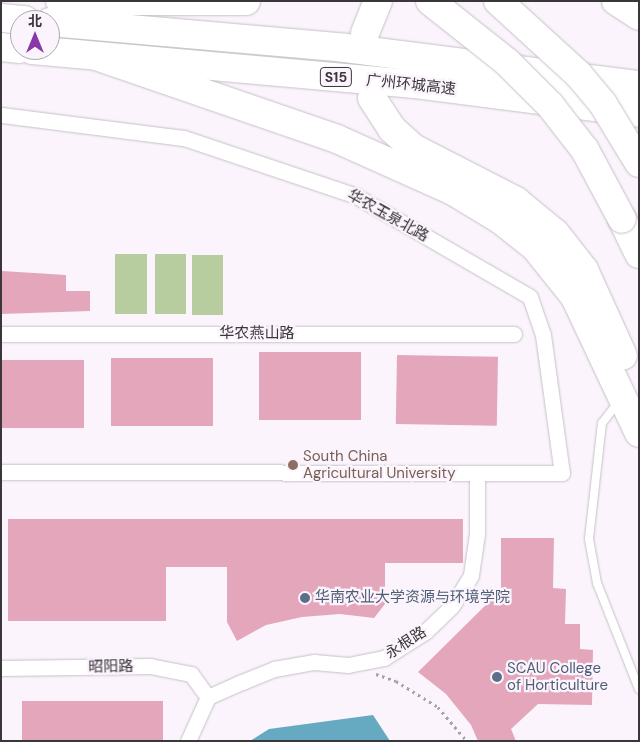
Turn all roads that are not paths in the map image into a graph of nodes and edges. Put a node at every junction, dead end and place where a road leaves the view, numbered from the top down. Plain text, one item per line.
1 (60, 1) edge
2 (246, 1) edge
3 (378, 1) edge
4 (430, 1) edge
5 (498, 1) edge
6 (616, 1) edge
7 (639, 16) edge
8 (60, 23) edge
9 (365, 33) dead end
10 (60, 53) edge
11 (98, 57) junction
12 (639, 85) edge
13 (372, 98) dead end
14 (639, 114) edge
15 (1, 115) edge
16 (639, 162) edge
17 (639, 254) edge
18 (1, 334) edge
19 (514, 334) dead end
20 (639, 394) edge
21 (613, 409) dead end
22 (639, 433) edge
23 (1, 472) edge
24 (477, 473) junction
25 (1, 668) edge
26 (639, 689) edge
27 (208, 697) junction
28 (188, 741) edge

1 - 2 highway
3 - 9 highway
4 - 17 highway, bridge
5 - 16 highway, bridge
6 - 7 highway
8 - 12 highway, 广州环城高速 / S15
10 - 11 highway, 广州环城高速 / S15
11 - 14 highway, 广州环城高速 / S15
11 - 22 highway
13 - 20 highway
15 - 24 street, 华农玉泉北路
18 - 19 street, 华农燕山路
21 - 26 lane
23 - 24 street
24 - 27 street, 永根路
25 - 27 street, 昭阳路
27 - 28 street

